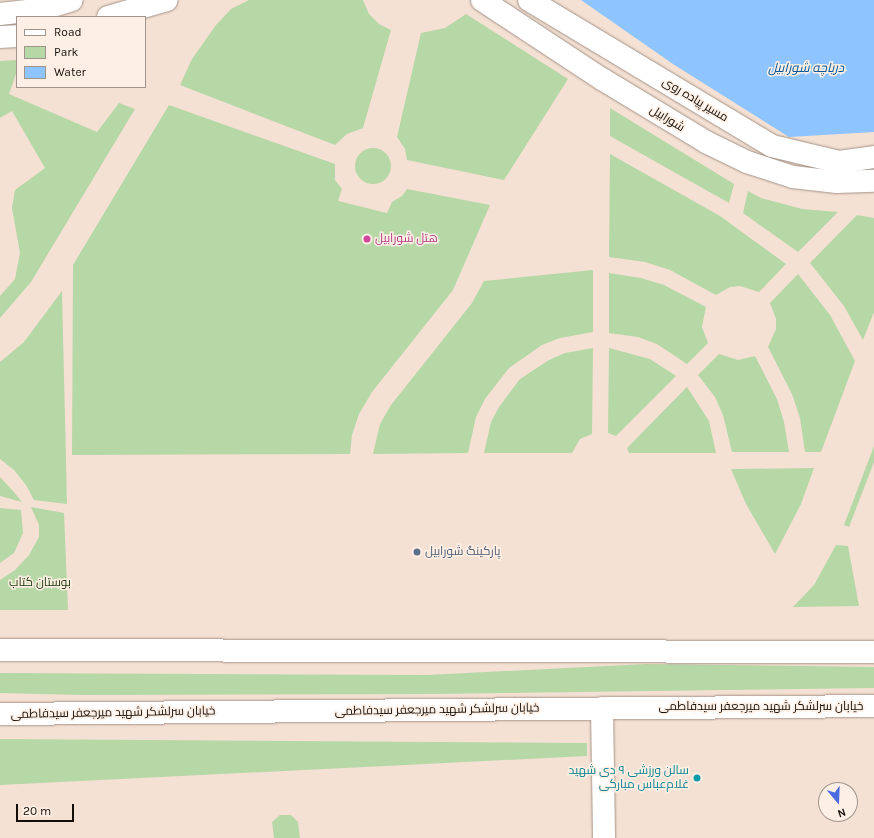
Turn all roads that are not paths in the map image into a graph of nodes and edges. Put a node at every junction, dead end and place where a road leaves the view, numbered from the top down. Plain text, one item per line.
1 (72, 0) edge
2 (167, 0) edge
3 (482, 0) edge
4 (529, 0) edge
5 (0, 14) edge
6 (111, 16) edge
7 (16, 36) edge
8 (0, 37) edge
9 (874, 157) edge
10 (874, 181) edge
11 (0, 650) edge
12 (874, 652) edge
13 (874, 706) edge
14 (602, 708) junction
15 (0, 714) edge
16 (604, 838) edge

1 - 5 main road
2 - 6 main road
3 - 10 main road, شورابیل
4 - 9 main road, مسیر پیاده روی
7 - 8 main road
11 - 12 main road
13 - 14 main road, خیابان سرلشکر شهید میرجعفر سیدفاطمی
14 - 15 main road, خیابان سرلشکر شهید میرجعفر سیدفاطمی
14 - 16 main road

